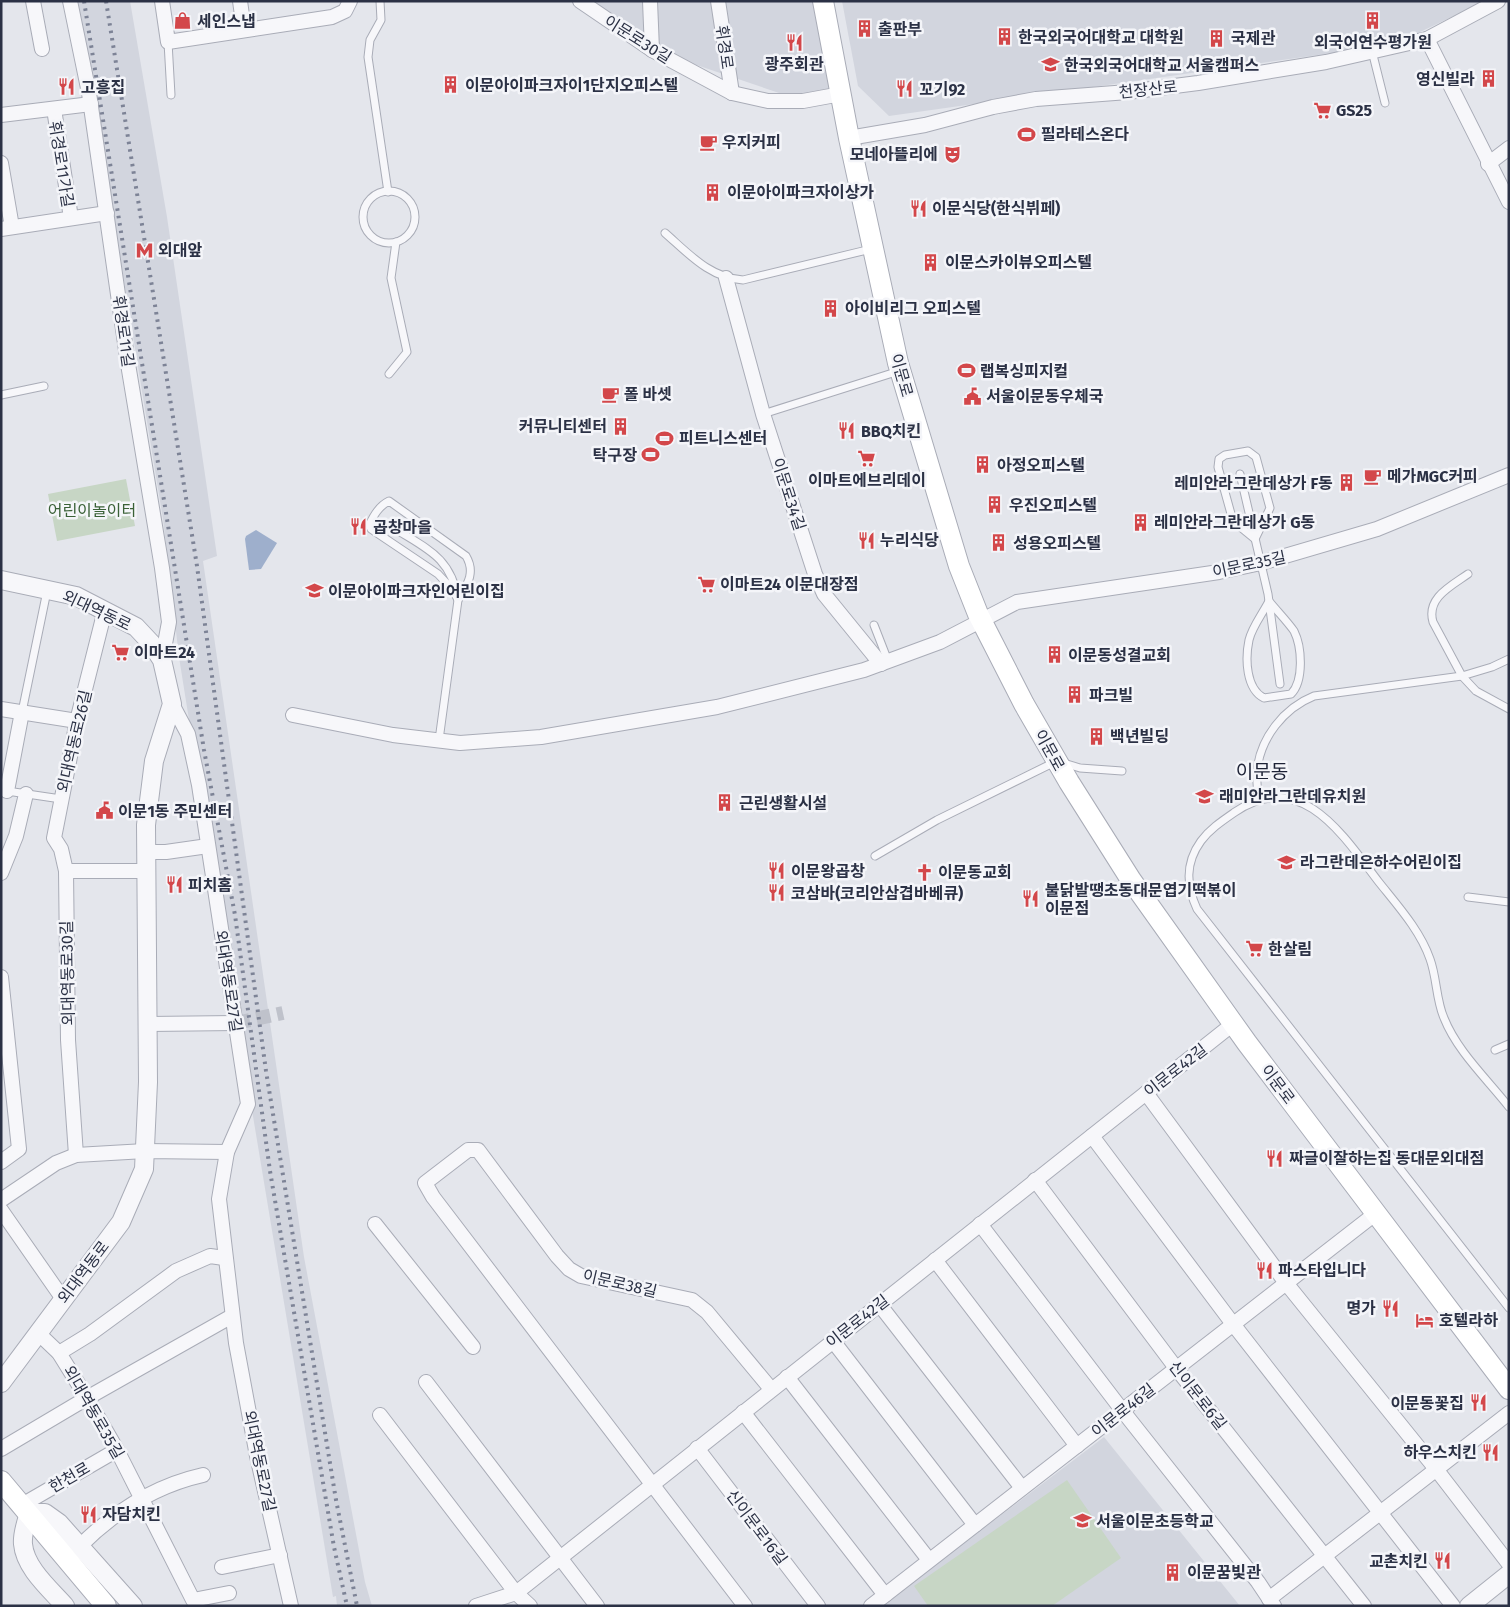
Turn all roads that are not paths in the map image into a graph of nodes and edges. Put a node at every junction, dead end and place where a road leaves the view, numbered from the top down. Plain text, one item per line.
1 (33, 1) edge
2 (70, 1) edge
3 (162, 1) edge
4 (240, 1) edge
5 (350, 1) edge
6 (380, 1) edge
7 (580, 1) edge
8 (650, 1) edge
9 (718, 1) edge
10 (823, 1) edge
11 (1498, 1) edge
12 (244, 30) junction
13 (1426, 39) junction
14 (168, 42) junction
15 (42, 48) dead end
16 (652, 50) junction
17 (1372, 51) junction
18 (732, 93) junction
19 (841, 94) junction
20 (171, 95) dead end
21 (1385, 103) dead end
22 (91, 104) junction
23 (54, 109) junction
24 (1, 115) edge
25 (849, 138) junction
26 (1509, 148) edge
27 (1, 163) edge
28 (1488, 164) junction
29 (388, 192) junction
30 (1509, 202) edge
31 (107, 213) junction
32 (70, 218) junction
33 (6, 228) edge
34 (665, 233) dead end
35 (396, 242) junction
36 (872, 248) junction
37 (726, 278) junction
38 (900, 371) junction
39 (389, 374) dead end
40 (44, 386) dead end
41 (1, 395) edge
42 (763, 414) junction
43 (1240, 474) dead end
44 (1509, 475) edge
45 (389, 525) dead end
46 (1255, 539) junction
47 (1261, 563) junction
48 (1468, 574) dead end
49 (1, 580) edge
50 (48, 588) junction
51 (458, 600) junction
52 (1269, 601) junction
53 (106, 610) junction
54 (982, 622) junction
55 (874, 625) dead end
56 (1509, 659) edge
57 (162, 660) junction
58 (884, 662) junction
59 (1462, 676) junction
60 (1280, 684) dead end
61 (172, 704) junction
62 (1, 709) edge
63 (1509, 709) edge
64 (22, 712) junction
65 (292, 715) dead end
66 (77, 721) junction
67 (439, 740) junction
68 (1057, 761) junction
69 (1122, 771) dead end
70 (4, 790) edge
71 (26, 794) junction
72 (61, 799) junction
73 (1258, 799) junction
74 (208, 846) junction
75 (146, 852) junction
76 (875, 856) dead end
77 (66, 870) junction
78 (146, 871) junction
79 (1, 873) edge
80 (1468, 897) dead end
81 (1509, 902) edge
82 (1, 977) edge
83 (236, 1023) junction
84 (148, 1024) junction
85 (1233, 1024) junction
86 (1509, 1044) edge
87 (1495, 1050) dead end
88 (6, 1076) edge
89 (1146, 1093) junction
90 (1509, 1106) edge
91 (1092, 1136) junction
92 (145, 1151) junction
93 (227, 1152) junction
94 (76, 1155) junction
95 (1, 1162) edge
96 (1036, 1180) junction
97 (1, 1200) edge
98 (1, 1210) edge
99 (1375, 1214) junction
100 (375, 1224) dead end
101 (980, 1224) junction
102 (224, 1258) junction
103 (935, 1260) junction
104 (1286, 1283) junction
105 (63, 1299) junction
106 (880, 1304) junction
107 (1509, 1308) edge
108 (232, 1316) junction
109 (1233, 1324) junction
110 (38, 1333) junction
111 (833, 1341) junction
112 (473, 1347) dead end
113 (59, 1353) junction
114 (1176, 1368) junction
115 (787, 1377) junction
116 (426, 1382) dead end
117 (1, 1383) edge
118 (1509, 1389) edge
119 (771, 1390) junction
120 (86, 1398) junction
121 (1122, 1410) junction
122 (743, 1412) junction
123 (1509, 1413) edge
124 (380, 1415) dead end
125 (1077, 1446) junction
126 (697, 1448) junction
127 (1, 1449) edge
128 (117, 1450) junction
129 (1436, 1469) junction
130 (203, 1475) dead end
131 (1, 1481) edge
132 (651, 1485) junction
133 (1022, 1488) junction
134 (142, 1498) junction
135 (26, 1509) junction
136 (1380, 1513) junction
137 (975, 1525) junction
138 (80, 1546) junction
139 (280, 1555) junction
140 (1325, 1555) junction
141 (559, 1557) junction
142 (929, 1560) junction
143 (1509, 1564) edge
144 (222, 1567) dead end
145 (1509, 1574) edge
146 (229, 1593) dead end
147 (885, 1595) junction
148 (515, 1599) edge
149 (1271, 1602) edge
150 (65, 1606) edge
151 (106, 1606) edge
152 (133, 1606) edge
153 (291, 1606) edge
154 (476, 1606) edge
155 (530, 1606) edge
156 (597, 1606) edge
157 (745, 1606) edge
158 (818, 1606) edge
159 (871, 1606) edge
160 (1364, 1606) edge
161 (1453, 1606) edge
162 (1469, 1606) edge

1 - 15 street
2 - 22 street, 휘경로11길
3 - 14 street
4 - 12 street
5 - 12 street
6 - 29 lane
7 - 16 street, 이문로30길
8 - 16 street
9 - 18 street, 휘경로
10 - 19 main road, 이문로
11 - 13 street, 천장산로
12 - 14 street
13 - 17 street, 천장산로
13 - 28 street
14 - 20 lane
16 - 18 street, 이문로30길
17 - 21 lane
17 - 25 street, 천장산로
18 - 19 street, 이문로30길
19 - 25 main road, 이문로
22 - 23 street
22 - 31 street, 휘경로11길
23 - 24 street
23 - 32 street, 휘경로11가길
25 - 36 main road, 이문로
26 - 28 street
27 - 33 street
28 - 30 street
29 - 35 lane
29 - 35 lane
31 - 32 street, 휘경로11가길
31 - 57 street, 휘경로11길
32 - 33 street, 휘경로11가길
34 - 37 lane
35 - 39 lane
36 - 37 lane
36 - 38 main road, 이문로
37 - 42 street, 이문로34길
38 - 42 lane
38 - 54 main road, 이문로
40 - 41 lane
42 - 58 street, 이문로34길
43 - 46 lane
44 - 47 street, 이문로35길
45 - 51 lane
46 - 46 lane
46 - 47 lane
47 - 52 lane
47 - 54 street, 이문로35길
48 - 59 lane
49 - 50 street, 외대역동로
50 - 53 street, 외대역동로
50 - 64 lane
51 - 51 lane
51 - 67 lane
52 - 52 lane
52 - 60 lane
53 - 57 street, 외대역동로
53 - 66 street, 외대역동로26길
54 - 58 street, 이문로35길
54 - 68 main road, 이문로
55 - 58 lane
56 - 59 lane
57 - 61 street, 외대역동로
58 - 67 street, 이문로35길
59 - 63 lane
59 - 73 lane
61 - 74 street, 외대역동로27길
61 - 75 street, 외대역동로
62 - 64 street
64 - 66 street
64 - 70 street
65 - 67 street, 이문로35길
66 - 72 street, 외대역동로26길
68 - 69 lane
68 - 76 lane
68 - 85 main road, 이문로
70 - 71 lane
71 - 72 lane
71 - 79 street
72 - 77 street, 외대역동로26길
73 - 90 lane
73 - 107 lane
74 - 75 street
74 - 83 street, 외대역동로27길
75 - 78 street, 외대역동로
77 - 78 street
77 - 94 street, 외대역동로30길
78 - 84 street, 외대역동로
80 - 81 lane
82 - 88 street
83 - 84 street
83 - 93 street, 외대역동로27길
84 - 92 street, 외대역동로
85 - 89 street, 이문로42길
85 - 99 main road, 이문로
86 - 87 lane
88 - 95 street
89 - 91 street, 이문로42길
89 - 104 street
91 - 96 street, 이문로42길
91 - 109 street
92 - 93 street
92 - 94 street
92 - 105 street, 외대역동로
93 - 102 street, 외대역동로27길
94 - 97 street
96 - 101 street, 이문로42길
96 - 114 street, 신이문로6길
98 - 105 street
99 - 104 street, 이문로46길
99 - 118 main road, 이문로
100 - 112 street
101 - 103 street, 이문로42길
101 - 121 street
102 - 108 street, 외대역동로27길
102 - 113 street
103 - 106 street, 이문로42길
103 - 125 street
104 - 109 street, 이문로46길
104 - 129 street
105 - 110 street, 외대역동로
106 - 111 street, 이문로42길
106 - 133 street
108 - 120 street
108 - 139 street, 외대역동로27길
109 - 114 street, 이문로46길
109 - 136 street
110 - 113 street, 외대역동로35길
110 - 117 street, 외대역동로
111 - 115 street, 이문로42길
111 - 137 street
113 - 120 street, 외대역동로35길
114 - 121 street, 이문로46길
114 - 140 street, 신이문로6길
115 - 119 street, 이문로42길
115 - 142 street
116 - 141 street
119 - 122 street, 이문로42길
119 - 132 street, 이문로38길
120 - 127 street
120 - 128 street, 외대역동로35길
121 - 125 street, 이문로46길
121 - 149 street
122 - 126 street, 이문로42길
122 - 147 street
123 - 129 street
124 - 148 street
125 - 133 street, 이문로46길
126 - 132 street, 이문로42길
126 - 158 street, 신이문로16길
128 - 134 street, 외대역동로35길
128 - 135 street, 한천로
129 - 136 street
129 - 143 street
130 - 134 street
131 - 135 main road
132 - 141 street, 이문로42길
132 - 157 street
133 - 137 street, 이문로46길
134 - 138 street
134 - 146 street, 외대역동로35길
135 - 138 street
135 - 150 street
135 - 151 main road
136 - 140 street
136 - 161 street
137 - 142 street, 이문로46길
138 - 152 street
139 - 144 street
139 - 153 street, 외대역동로27길
140 - 149 street
140 - 160 street, 신이문로6길
141 - 148 street, 이문로42길
141 - 156 street
142 - 147 street, 이문로46길
145 - 162 street
147 - 159 street, 이문로46길
148 - 154 street, 이문로42길
148 - 155 street

